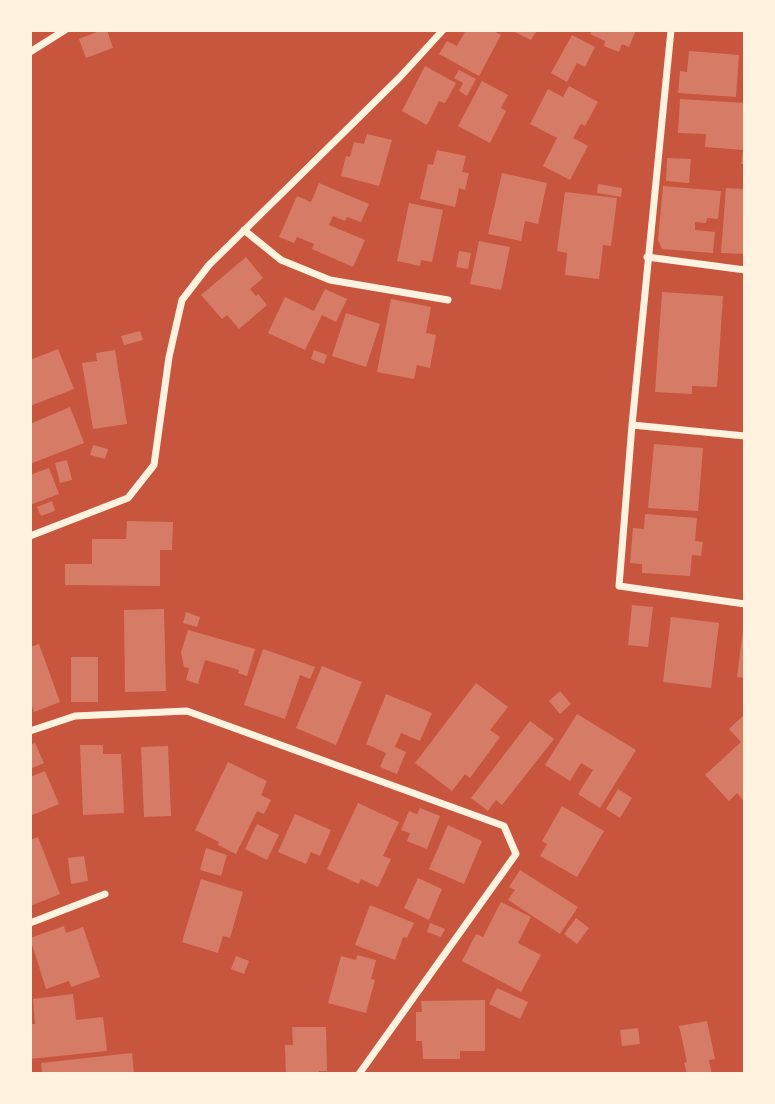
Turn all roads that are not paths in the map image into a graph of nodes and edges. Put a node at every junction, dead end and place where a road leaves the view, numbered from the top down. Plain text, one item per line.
1 (65, 30) edge
2 (443, 30) edge
3 (671, 30) edge
4 (30, 52) edge
5 (244, 230) junction
6 (647, 257) junction
7 (745, 270) edge
8 (448, 300) dead end
9 (632, 425) junction
10 (745, 436) edge
11 (30, 536) edge
12 (745, 604) edge
13 (30, 731) edge
14 (105, 894) dead end
15 (30, 923) edge
16 (359, 1074) edge

1 - 4 street
2 - 5 street
3 - 6 street
5 - 8 street
5 - 11 street
6 - 7 street
6 - 9 street
9 - 10 street
9 - 12 street
13 - 16 street
14 - 15 street

